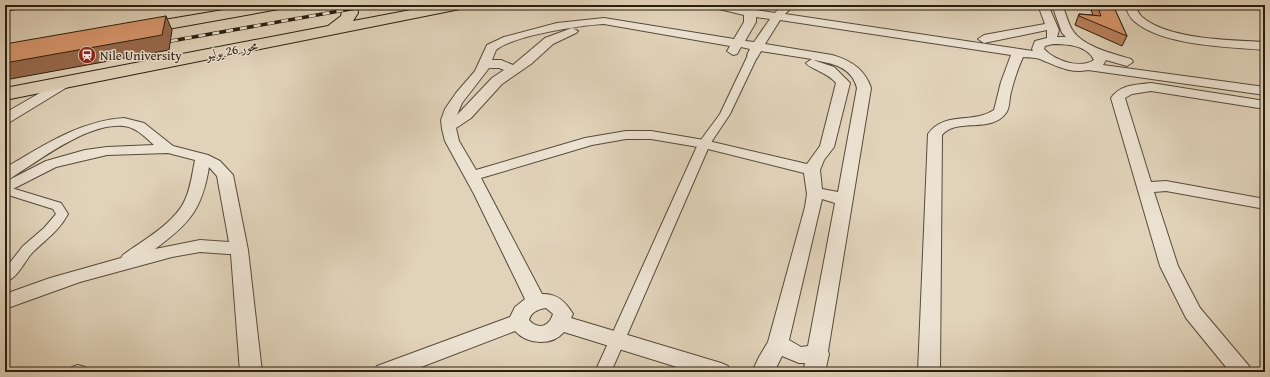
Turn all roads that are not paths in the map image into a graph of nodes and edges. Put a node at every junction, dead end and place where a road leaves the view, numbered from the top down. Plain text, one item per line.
1 (23, 5) edge
2 (279, 5) edge
3 (350, 5) edge
4 (403, 5) edge
5 (460, 5) edge
6 (715, 5) edge
7 (1044, 5) edge
8 (1057, 5) edge
9 (1130, 5) edge
10 (5, 8) edge
11 (751, 8) edge
12 (424, 12) junction
13 (780, 13) junction
14 (1051, 26) junction
15 (333, 30) junction
16 (128, 31) edge
17 (518, 37) junction
18 (984, 39) junction
19 (1082, 45) junction
20 (1265, 46) edge
21 (542, 47) junction
22 (736, 47) junction
23 (1043, 47) junction
24 (756, 51) junction
25 (1019, 52) junction
26 (1096, 53) junction
27 (485, 64) junction
28 (1090, 67) junction
29 (514, 70) junction
30 (64, 82) junction
31 (1265, 82) edge
32 (1265, 91) edge
33 (5, 94) edge
34 (1265, 105) edge
35 (5, 119) edge
36 (139, 126) junction
37 (450, 126) junction
38 (79, 133) junction
39 (704, 144) junction
40 (827, 147) junction
41 (168, 149) junction
42 (107, 151) junction
43 (854, 152) junction
44 (85, 155) junction
45 (203, 158) junction
46 (812, 170) junction
47 (1139, 171) junction
48 (5, 175) edge
49 (471, 176) junction
50 (1166, 186) junction
51 (5, 189) edge
52 (1145, 190) junction
53 (815, 194) junction
54 (844, 201) junction
55 (1265, 204) edge
56 (239, 250) junction
57 (124, 263) junction
58 (5, 277) edge
59 (5, 302) edge
60 (536, 302) junction
61 (519, 322) junction
62 (561, 323) junction
63 (618, 341) junction
64 (778, 344) junction
65 (816, 363) edge
66 (250, 372) edge
67 (384, 372) edge
68 (603, 372) edge
69 (721, 372) edge
70 (763, 372) edge
71 (929, 372) edge
72 (1242, 372) edge

1 - 10 street
2 - 16 highway
3 - 15 highway
4 - 12 highway
5 - 12 highway, محور 26 يوليو
6 - 11 street
7 - 14 street
8 - 19 street
9 - 20 street
11 - 13 street
11 - 22 street
12 - 15 highway, محور 26 يوليو
13 - 18 street
13 - 24 street
13 - 25 street
14 - 18 street
14 - 23 street
15 - 30 highway, محور 26 يوليو
17 - 21 street
17 - 22 street
17 - 27 street
18 - 23 street
19 - 23 street
19 - 26 street
21 - 22 street
21 - 29 street
22 - 24 street
23 - 25 street
23 - 28 street
24 - 39 street
24 - 40 street
24 - 43 street
25 - 71 street
26 - 28 street
26 - 31 street
27 - 29 street
27 - 37 street
28 - 32 street
29 - 37 street
30 - 33 highway, محور 26 يوليو
30 - 35 street
34 - 47 street
36 - 38 street
36 - 41 street
36 - 42 street
37 - 49 street
38 - 44 street
38 - 48 street
39 - 46 street
39 - 49 street
39 - 63 street
40 - 43 street
40 - 46 street
41 - 42 street
41 - 45 street
42 - 44 street
43 - 54 street
44 - 51 street
45 - 56 street
45 - 57 street
46 - 53 street
47 - 50 street
47 - 52 street
49 - 60 street
50 - 52 street
50 - 55 street
51 - 58 street
52 - 72 street
53 - 54 street
53 - 64 street
54 - 65 street
56 - 57 street
56 - 66 street
57 - 59 street
60 - 61 street
60 - 62 street
61 - 62 street
61 - 67 street
62 - 63 street
63 - 68 street
63 - 69 street
64 - 65 street
64 - 70 street

